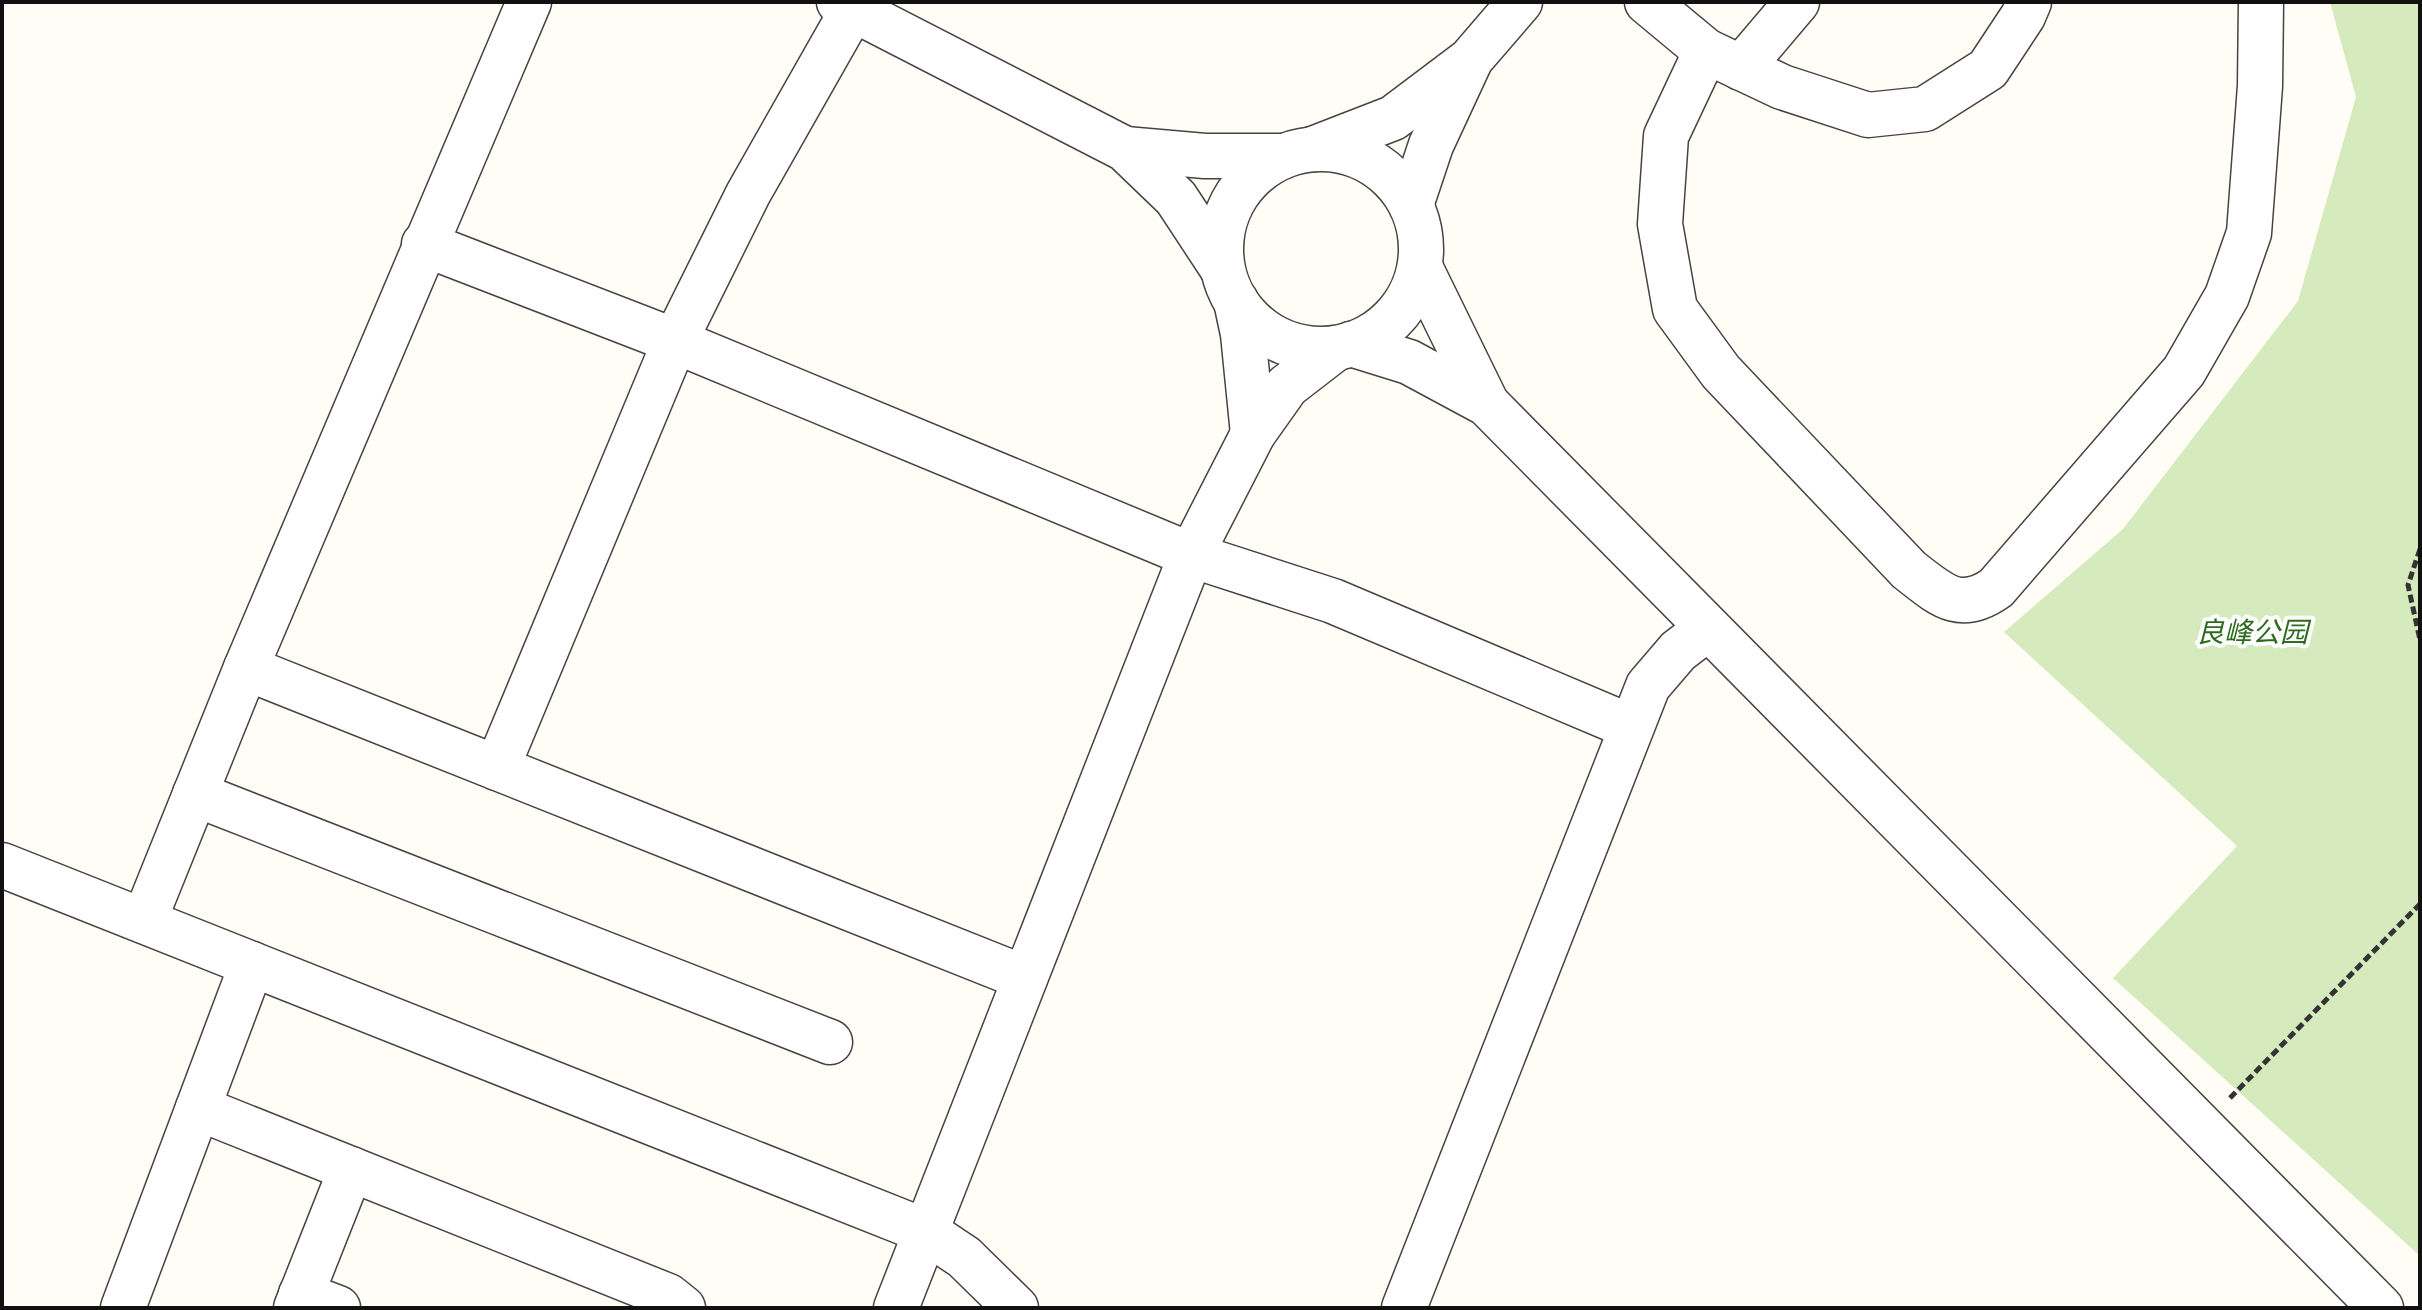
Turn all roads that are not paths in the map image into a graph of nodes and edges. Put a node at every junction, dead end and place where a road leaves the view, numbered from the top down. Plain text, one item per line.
1 (529, 2) edge
2 (1520, 2) edge
3 (1647, 2) edge
4 (1797, 2) edge
5 (2029, 2) edge
6 (2261, 2) edge
7 (846, 6) edge
8 (899, 16) edge
9 (1470, 60) junction
10 (1723, 60) junction
11 (1125, 149) junction
12 (1298, 152) junction
13 (1411, 205) junction
14 (424, 244) junction
15 (1420, 267) junction
16 (1229, 284) junction
17 (675, 341) junction
18 (1343, 347) junction
19 (1487, 404) junction
20 (1253, 434) junction
21 (1191, 555) junction
22 (1708, 628) junction
23 (246, 668) junction
24 (1631, 727) junction
25 (497, 768) junction
26 (195, 794) junction
27 (2, 865) edge
28 (144, 921) junction
29 (252, 964) junction
30 (1025, 978) junction
31 (830, 1042) dead end
32 (198, 1108) junction
33 (351, 1169) junction
34 (925, 1231) junction
35 (312, 1303) edge
36 (123, 1308) edge
37 (683, 1308) edge
38 (896, 1308) edge
39 (1016, 1308) edge
40 (1404, 1308) edge
41 (2381, 1308) edge

1 - 14 street
2 - 9 street
3 - 10 street
4 - 10 street
5 - 10 street
6 - 10 street
7 - 8 street
7 - 17 street
8 - 11 street
9 - 12 street
9 - 13 street
11 - 12 street
11 - 16 street
12 - 13 street
12 - 16 street
13 - 15 street
14 - 17 street
14 - 23 street
15 - 18 street
15 - 19 street
16 - 18 street
16 - 20 street
17 - 21 street
17 - 25 street
18 - 19 street
18 - 20 street
19 - 22 street
20 - 21 street
21 - 24 street
21 - 30 street
22 - 24 street
22 - 41 street
23 - 25 street
23 - 26 street
24 - 40 street
25 - 30 street
26 - 28 street
26 - 31 street
27 - 28 street
28 - 29 street
29 - 32 street
29 - 34 street
30 - 34 street
32 - 33 street
32 - 36 street
33 - 35 street
33 - 37 street
34 - 38 street
34 - 39 street

